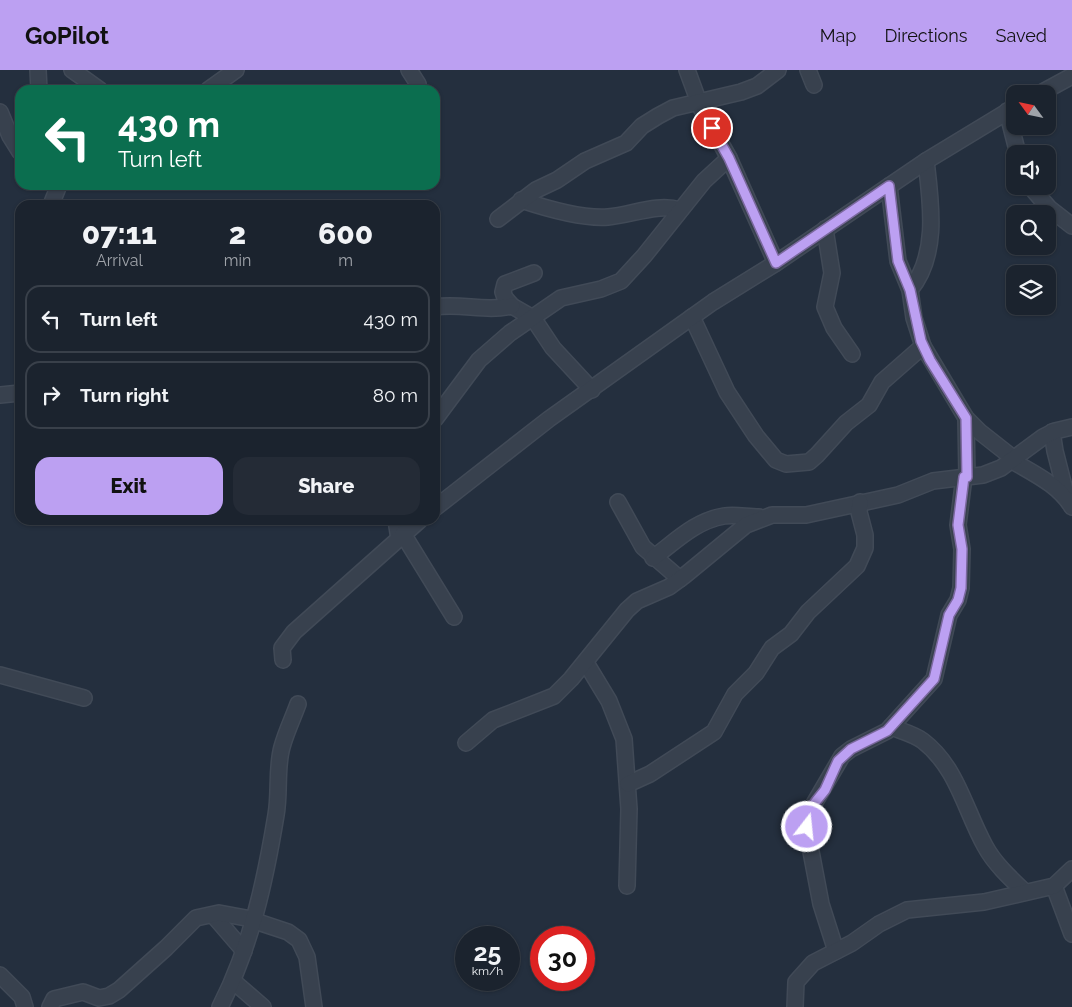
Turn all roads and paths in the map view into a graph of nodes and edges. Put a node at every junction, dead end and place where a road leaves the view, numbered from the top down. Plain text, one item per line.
1 (38, 70) edge
2 (72, 70) edge
3 (236, 70) edge
4 (409, 70) edge
5 (687, 70) edge
6 (778, 70) edge
7 (808, 70) edge
8 (1072, 76) edge
9 (39, 85) edge
10 (93, 85) edge
11 (215, 85) edge
12 (418, 85) edge
13 (814, 85) dead end
14 (1056, 85) edge
15 (699, 104) junction
16 (0, 112) edge
17 (1006, 112) edge
18 (15, 144) edge
19 (729, 158) junction
20 (926, 161) junction
21 (889, 186) junction
22 (1038, 195) edge
23 (521, 200) junction
24 (680, 210) junction
25 (498, 219) dead end
26 (1072, 226) edge
27 (826, 229) junction
28 (776, 263) junction
29 (534, 273) dead end
30 (910, 290) junction
31 (512, 306) junction
32 (440, 307) edge
33 (692, 317) junction
34 (533, 318) junction
35 (923, 346) junction
36 (852, 354) dead end
37 (592, 390) junction
38 (15, 394) edge
39 (0, 395) edge
40 (440, 412) edge
41 (966, 418) junction
42 (1072, 427) edge
43 (1052, 432) junction
44 (1012, 459) junction
45 (966, 477) junction
46 (1069, 497) edge
47 (618, 502) dead end
48 (860, 502) junction
49 (440, 504) edge
50 (764, 516) junction
51 (397, 525) edge
52 (414, 525) edge
53 (401, 537) junction
54 (653, 558) junction
55 (680, 579) junction
56 (454, 617) dead end
57 (283, 660) dead end
58 (586, 663) junction
59 (0, 675) edge
60 (84, 698) dead end
61 (298, 704) dead end
62 (892, 727) junction
63 (466, 744) dead end
64 (628, 784) junction
65 (1072, 870) edge
66 (627, 886) dead end
67 (1054, 886) junction
68 (1025, 892) junction
69 (213, 914) junction
70 (255, 921) junction
71 (1072, 934) edge
72 (836, 950) junction
73 (244, 951) junction
74 (0, 974) edge
75 (233, 981) junction
76 (24, 1007) edge
77 (50, 1007) edge
78 (220, 1007) edge
79 (263, 1007) edge
80 (314, 1007) edge
81 (795, 1007) edge

1 - 9 street
2 - 10 street
3 - 11 street
4 - 12 street
5 - 15 street
6 - 15 street
7 - 13 street
8 - 14 street
15 - 19 street
15 - 23 street
16 - 18 street
17 - 20 street
19 - 24 street
19 - 28 street
20 - 21 street
20 - 30 street
21 - 27 street
21 - 30 street
22 - 26 street
23 - 24 street
23 - 25 street
24 - 34 street
27 - 28 street
27 - 36 street
28 - 33 street
29 - 31 street
30 - 35 street
31 - 32 street
31 - 34 street
33 - 35 street
33 - 37 street
34 - 37 street
34 - 40 street
35 - 41 street
37 - 49 street
38 - 39 street
41 - 44 street
41 - 45 street
42 - 43 street
43 - 44 street
43 - 46 street
44 - 45 street
44 - 46 street
45 - 48 street
45 - 62 street
47 - 54 street
48 - 50 street
48 - 64 street
50 - 54 street
50 - 55 street
51 - 53 street
52 - 53 street
53 - 56 street
53 - 57 street
54 - 55 street
55 - 58 street
58 - 63 street
58 - 64 street
59 - 60 street
61 - 70 street
62 - 68 street
62 - 72 street
64 - 66 street
65 - 67 street
67 - 68 street
67 - 71 street
68 - 72 street
69 - 70 street
69 - 73 street
69 - 77 street
70 - 73 street
70 - 80 street
72 - 81 street
73 - 75 street
74 - 76 street
75 - 78 street
75 - 79 street

